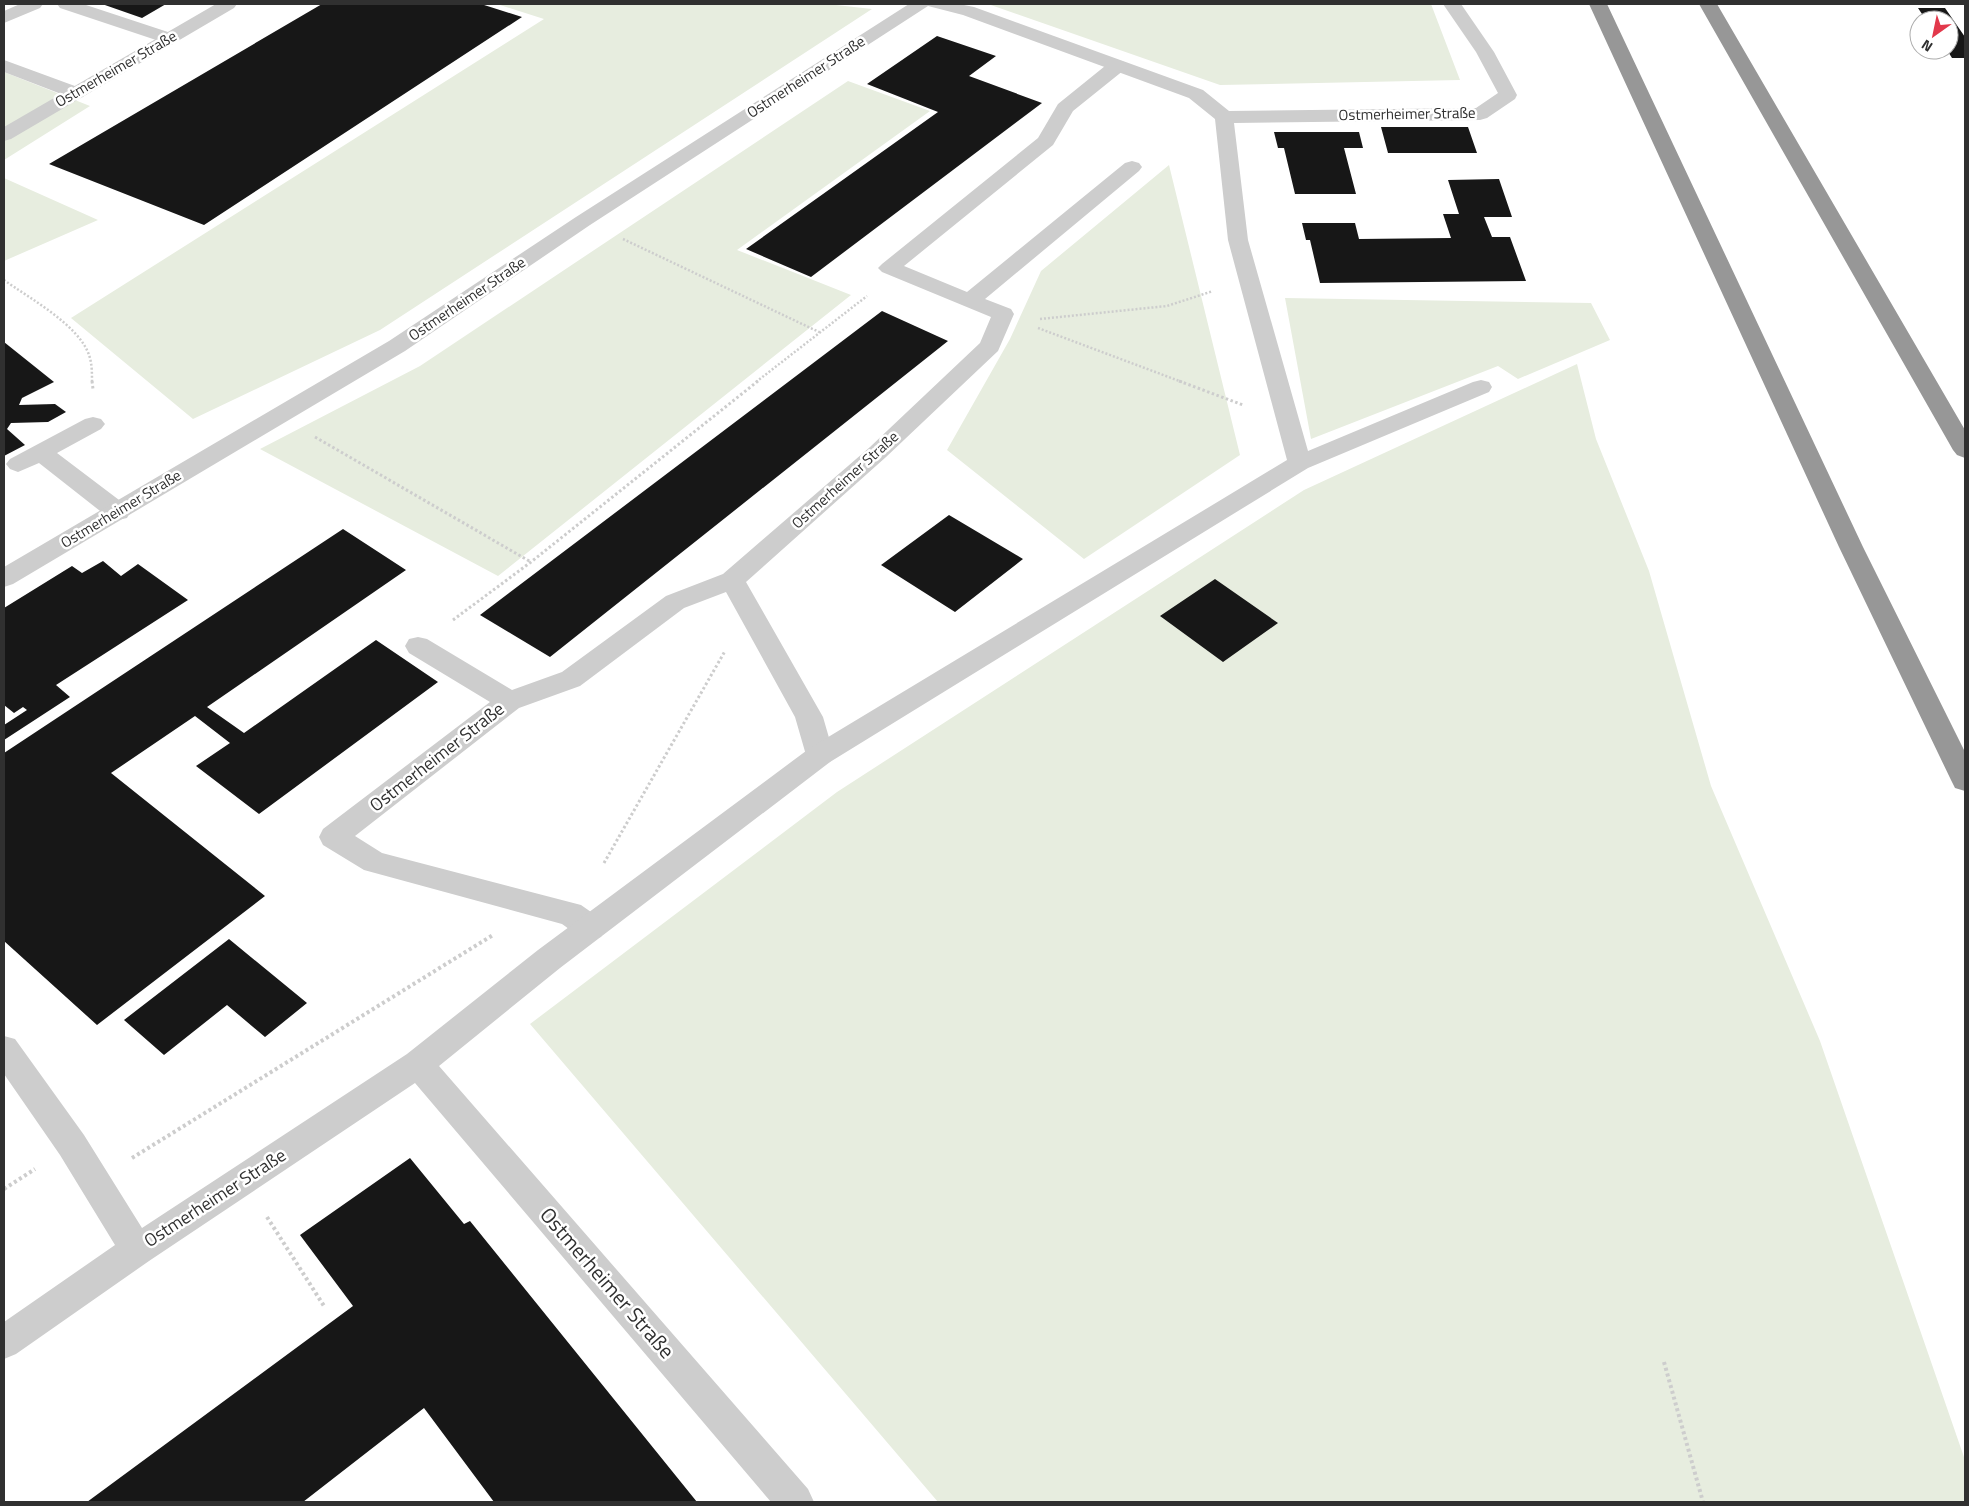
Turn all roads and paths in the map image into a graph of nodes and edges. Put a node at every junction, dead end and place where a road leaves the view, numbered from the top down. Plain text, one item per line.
1 (34, 4) edge
2 (66, 4) edge
3 (228, 4) edge
4 (921, 4) edge
5 (936, 4) edge
6 (1452, 4) edge
7 (1598, 4) edge
8 (1708, 4) edge
9 (4, 18) edge
10 (168, 38) junction
11 (4, 66) edge
12 (1117, 66) junction
13 (76, 93) junction
14 (1224, 118) junction
15 (4, 135) edge
16 (1132, 167) dead end
17 (583, 221) junction
18 (908, 276) junction
19 (4, 280) edge
20 (1250, 282) junction
21 (969, 301) junction
22 (1012, 318) junction
23 (819, 332) junction
24 (1482, 387) dead end
25 (278, 415) junction
26 (1289, 422) junction
27 (93, 424) joint
28 (1965, 450) edge
29 (41, 452) junction
30 (1300, 463) junction
31 (18, 464) dead end
32 (118, 512) junction
33 (531, 562) junction
34 (4, 578) edge
35 (732, 580) junction
36 (418, 646) joint
37 (728, 646) dead end
38 (510, 701) junction
39 (820, 756) junction
40 (1965, 780) edge
41 (554, 909) junction
42 (590, 928) junction
43 (4, 1049) edge
44 (418, 1064) junction
45 (243, 1181) junction
46 (94, 1182) junction
47 (137, 1250) junction
48 (324, 1306) dead end
49 (4, 1342) edge
50 (1664, 1362) dead end
51 (795, 1502) edge
52 (1703, 1502) edge

1 - 9 street
2 - 10 street
3 - 10 street, Ostmerheimer Straße
4 - 17 street, Ostmerheimer Straße
5 - 12 street
6 - 14 street, Ostmerheimer Straße
7 - 40 highway
8 - 28 highway
10 - 13 street, Ostmerheimer Straße
11 - 13 street
12 - 14 street
12 - 18 street
13 - 15 street, Ostmerheimer Straße
14 - 20 street
16 - 21 street
17 - 23 path
17 - 25 street, Ostmerheimer Straße
18 - 21 street
18 - 23 path
19 - 27 path
20 - 22 path
20 - 26 street
21 - 22 street
22 - 26 path
22 - 35 street, Ostmerheimer Straße
23 - 33 path
24 - 30 street, Ostmerheimer Straße
25 - 32 street, Ostmerheimer Straße
25 - 33 path
26 - 30 street
27 - 29 street
29 - 31 street
29 - 32 street
30 - 39 street, Ostmerheimer Straße
32 - 34 street, Ostmerheimer Straße
33 - 36 path
35 - 38 street, Ostmerheimer Straße
35 - 39 street
36 - 38 street
37 - 41 path
38 - 41 street, Ostmerheimer Straße
39 - 42 street, Ostmerheimer Straße
41 - 42 street, Ostmerheimer Straße
41 - 46 path
42 - 44 street, Ostmerheimer Straße
43 - 46 street, Ostmerheimer Straße
44 - 45 street, Ostmerheimer Straße
44 - 51 street, Ostmerheimer Straße
45 - 47 street, Ostmerheimer Straße
45 - 48 path
46 - 47 street, Ostmerheimer Straße
47 - 49 street, Ostmerheimer Straße
50 - 52 path

